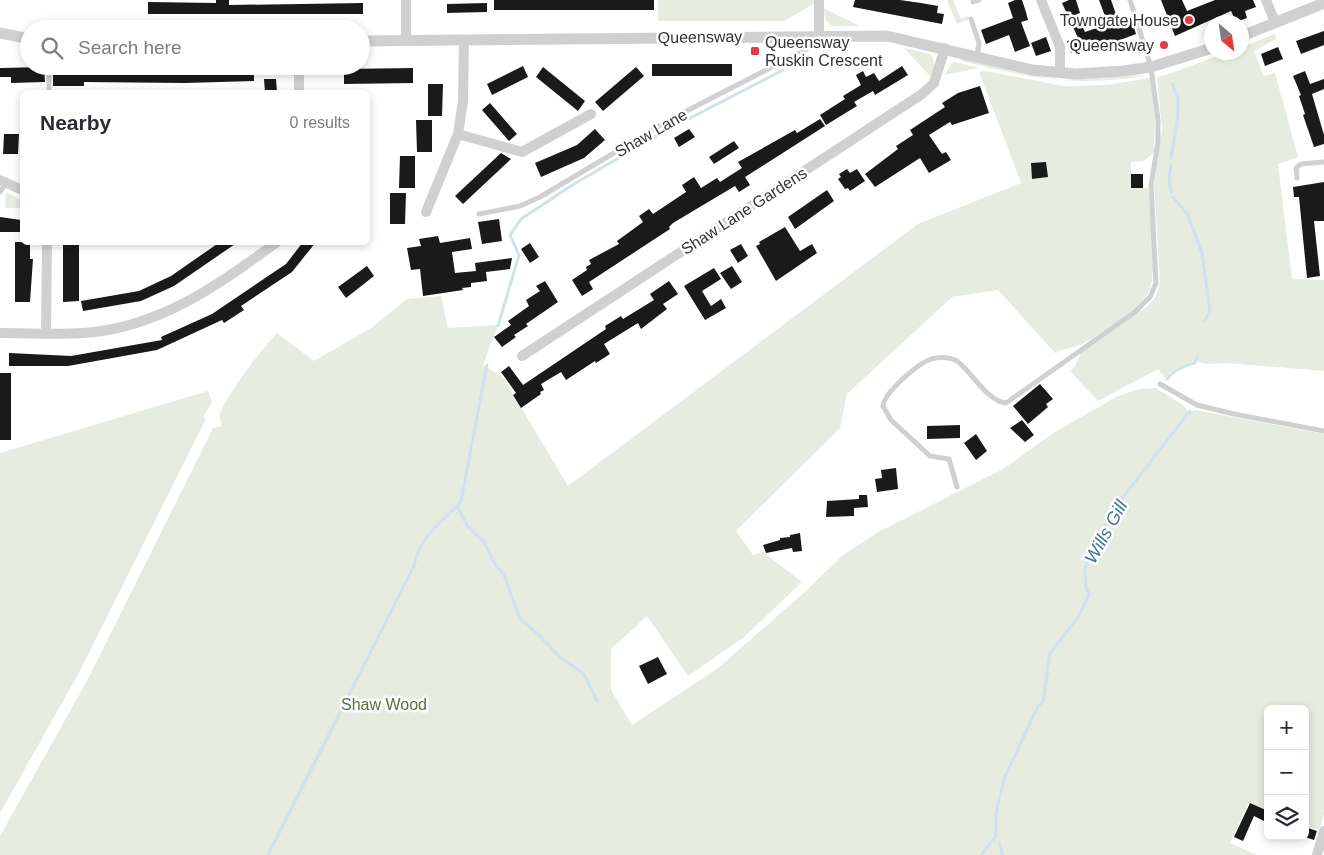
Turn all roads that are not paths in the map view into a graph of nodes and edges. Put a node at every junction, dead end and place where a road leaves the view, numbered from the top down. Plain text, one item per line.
1 (406, 0) edge
2 (819, 0) edge
3 (1041, 0) edge
4 (1130, 0) edge
5 (1266, 0) edge
6 (1324, 3) edge
7 (971, 19) dead end
8 (1275, 22) junction
9 (0, 33) edge
10 (1249, 33) edge
11 (816, 36) junction
12 (20, 37) edge
13 (406, 40) junction
14 (464, 40) junction
15 (370, 41) edge
16 (945, 48) junction
17 (1204, 50) edge
18 (976, 56) junction
19 (1151, 67) junction
20 (1060, 73) junction
21 (49, 75) edge
22 (299, 75) edge
23 (49, 90) edge
24 (299, 90) edge
25 (591, 114) dead end
26 (458, 134) junction
27 (1324, 162) edge
28 (1297, 178) dead end
29 (3, 181) edge
30 (20, 189) edge
31 (0, 192) edge
32 (426, 212) dead end
33 (479, 214) dead end
34 (47, 245) edge
35 (273, 245) edge
36 (0, 333) edge
37 (46, 333) junction
38 (522, 356) dead end
39 (1160, 384) dead end
40 (1324, 431) edge
41 (957, 487) dead end
42 (1324, 831) edge
43 (1317, 855) edge

1 - 13 street
2 - 11 street
3 - 20 street
4 - 19 lane
5 - 8 street
6 - 8 street
7 - 18 lane
8 - 10 street
9 - 12 street
11 - 14 street, Queensway
11 - 16 street, Queensway
11 - 33 lane, Shaw Lane
13 - 14 street, Queensway
13 - 15 street, Queensway
14 - 26 street
16 - 18 street, Queensway
16 - 38 street, Shaw Lane Gardens
17 - 19 street, Queensway
18 - 20 street, Queensway
19 - 20 street, Queensway
19 - 41 lane
21 - 23 lane
22 - 24 street
25 - 26 street
26 - 32 street
27 - 28 lane
29 - 30 street
29 - 31 lane
34 - 37 street
35 - 37 street
36 - 37 street
39 - 40 lane
42 - 43 street

